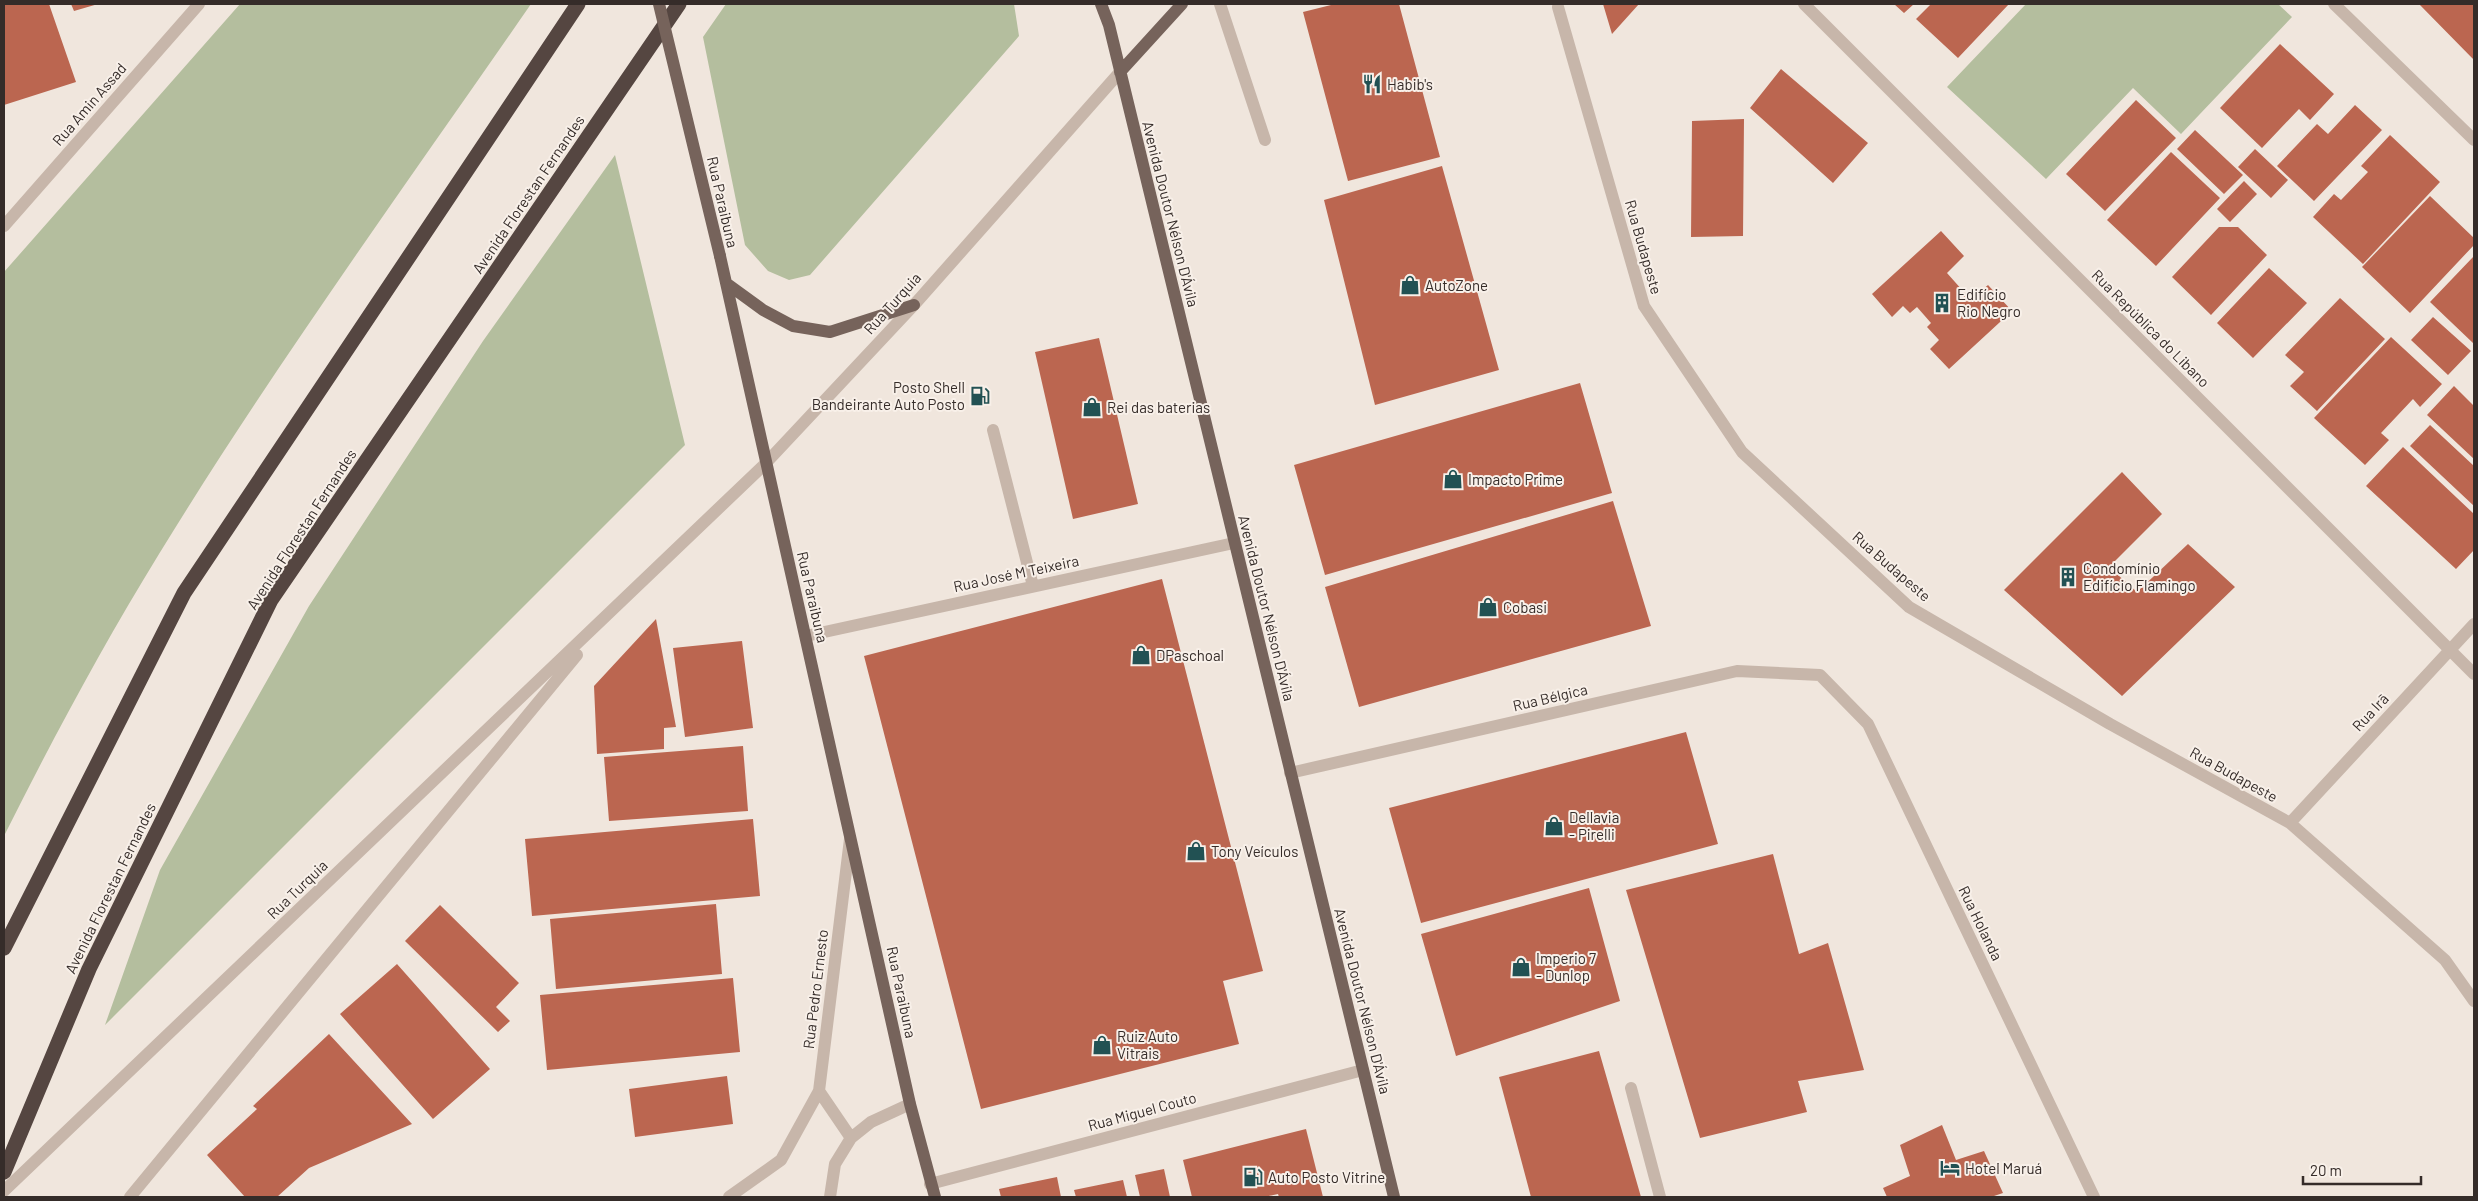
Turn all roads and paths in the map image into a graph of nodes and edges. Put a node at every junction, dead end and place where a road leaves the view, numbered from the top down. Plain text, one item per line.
1 (198, 4) edge
2 (578, 4) edge
3 (659, 4) edge
4 (679, 4) edge
5 (1101, 4) edge
6 (1108, 4) edge
7 (1182, 4) edge
8 (1220, 4) edge
9 (1804, 4) edge
10 (2334, 4) edge
11 (1558, 7) dead end
12 (1109, 25) junction
13 (1120, 72) junction
14 (1265, 140) dead end
15 (2474, 140) edge
16 (4, 226) edge
17 (726, 283) junction
18 (914, 305) junction
19 (993, 430) dead end
20 (765, 464) junction
21 (1234, 543) junction
22 (1033, 586) junction
23 (613, 611) junction
24 (2474, 624) edge
25 (806, 636) junction
26 (2449, 650) junction
27 (2474, 674) edge
28 (1820, 675) joint
29 (1290, 773) junction
30 (2290, 823) junction
31 (850, 834) junction
32 (4, 948) edge
33 (2474, 1001) edge
34 (1363, 1070) junction
35 (1631, 1088) dead end
36 (820, 1091) junction
37 (910, 1104) junction
38 (852, 1138) junction
39 (4, 1172) edge
40 (930, 1184) junction
41 (4, 1191) edge
42 (130, 1197) edge
43 (729, 1197) edge
44 (830, 1197) edge
45 (935, 1197) edge
46 (1394, 1197) edge
47 (1660, 1197) edge
48 (2094, 1197) edge

1 - 16 street, Rua Amin Assad
2 - 32 highway
3 - 17 main road, Rua Paraibuna, bridge
4 - 39 highway, Avenida Florestan Fernandes
5 - 12 main road
6 - 12 main road
7 - 13 main road, Rua Turquia
8 - 14 street
9 - 26 street, Rua República do Libano
10 - 15 street
11 - 30 street, Rua Budapeste
12 - 13 main road, Avenida Doutor Nélson D'Ávila
13 - 18 street, Rua Turquia
13 - 21 main road, Avenida Doutor Nélson D'Ávila
17 - 18 main road
17 - 20 main road, Rua Paraibuna
18 - 20 street, Rua Turquia
19 - 22 street
20 - 23 street, Rua Turquia
20 - 25 main road, Rua Paraibuna
21 - 22 street, Rua José M Teixeira
21 - 29 main road, Avenida Doutor Nélson D'Ávila
22 - 25 street, Rua José M Teixeira
23 - 41 street, Rua Turquia
23 - 42 street, Rua Turquia
24 - 26 street, Rua Irã
25 - 31 main road, Rua Paraibuna
26 - 27 street, Rua República do Libano
26 - 30 street, Rua Irã
28 - 29 street, Rua Bélgica
28 - 48 street, Rua Holanda
29 - 34 main road, Avenida Doutor Nélson D'Ávila
30 - 33 street, Rua Budapeste
31 - 36 street, Rua Pedro Ernesto
31 - 37 main road, Rua Paraibuna
34 - 40 street, Rua Miguel Couto
34 - 46 main road, Avenida Doutor Nélson D'Ávila
35 - 47 street
36 - 38 street
36 - 43 street
37 - 38 street
37 - 40 main road, Rua Paraibuna
38 - 44 street
40 - 45 main road, Rua Paraibuna

